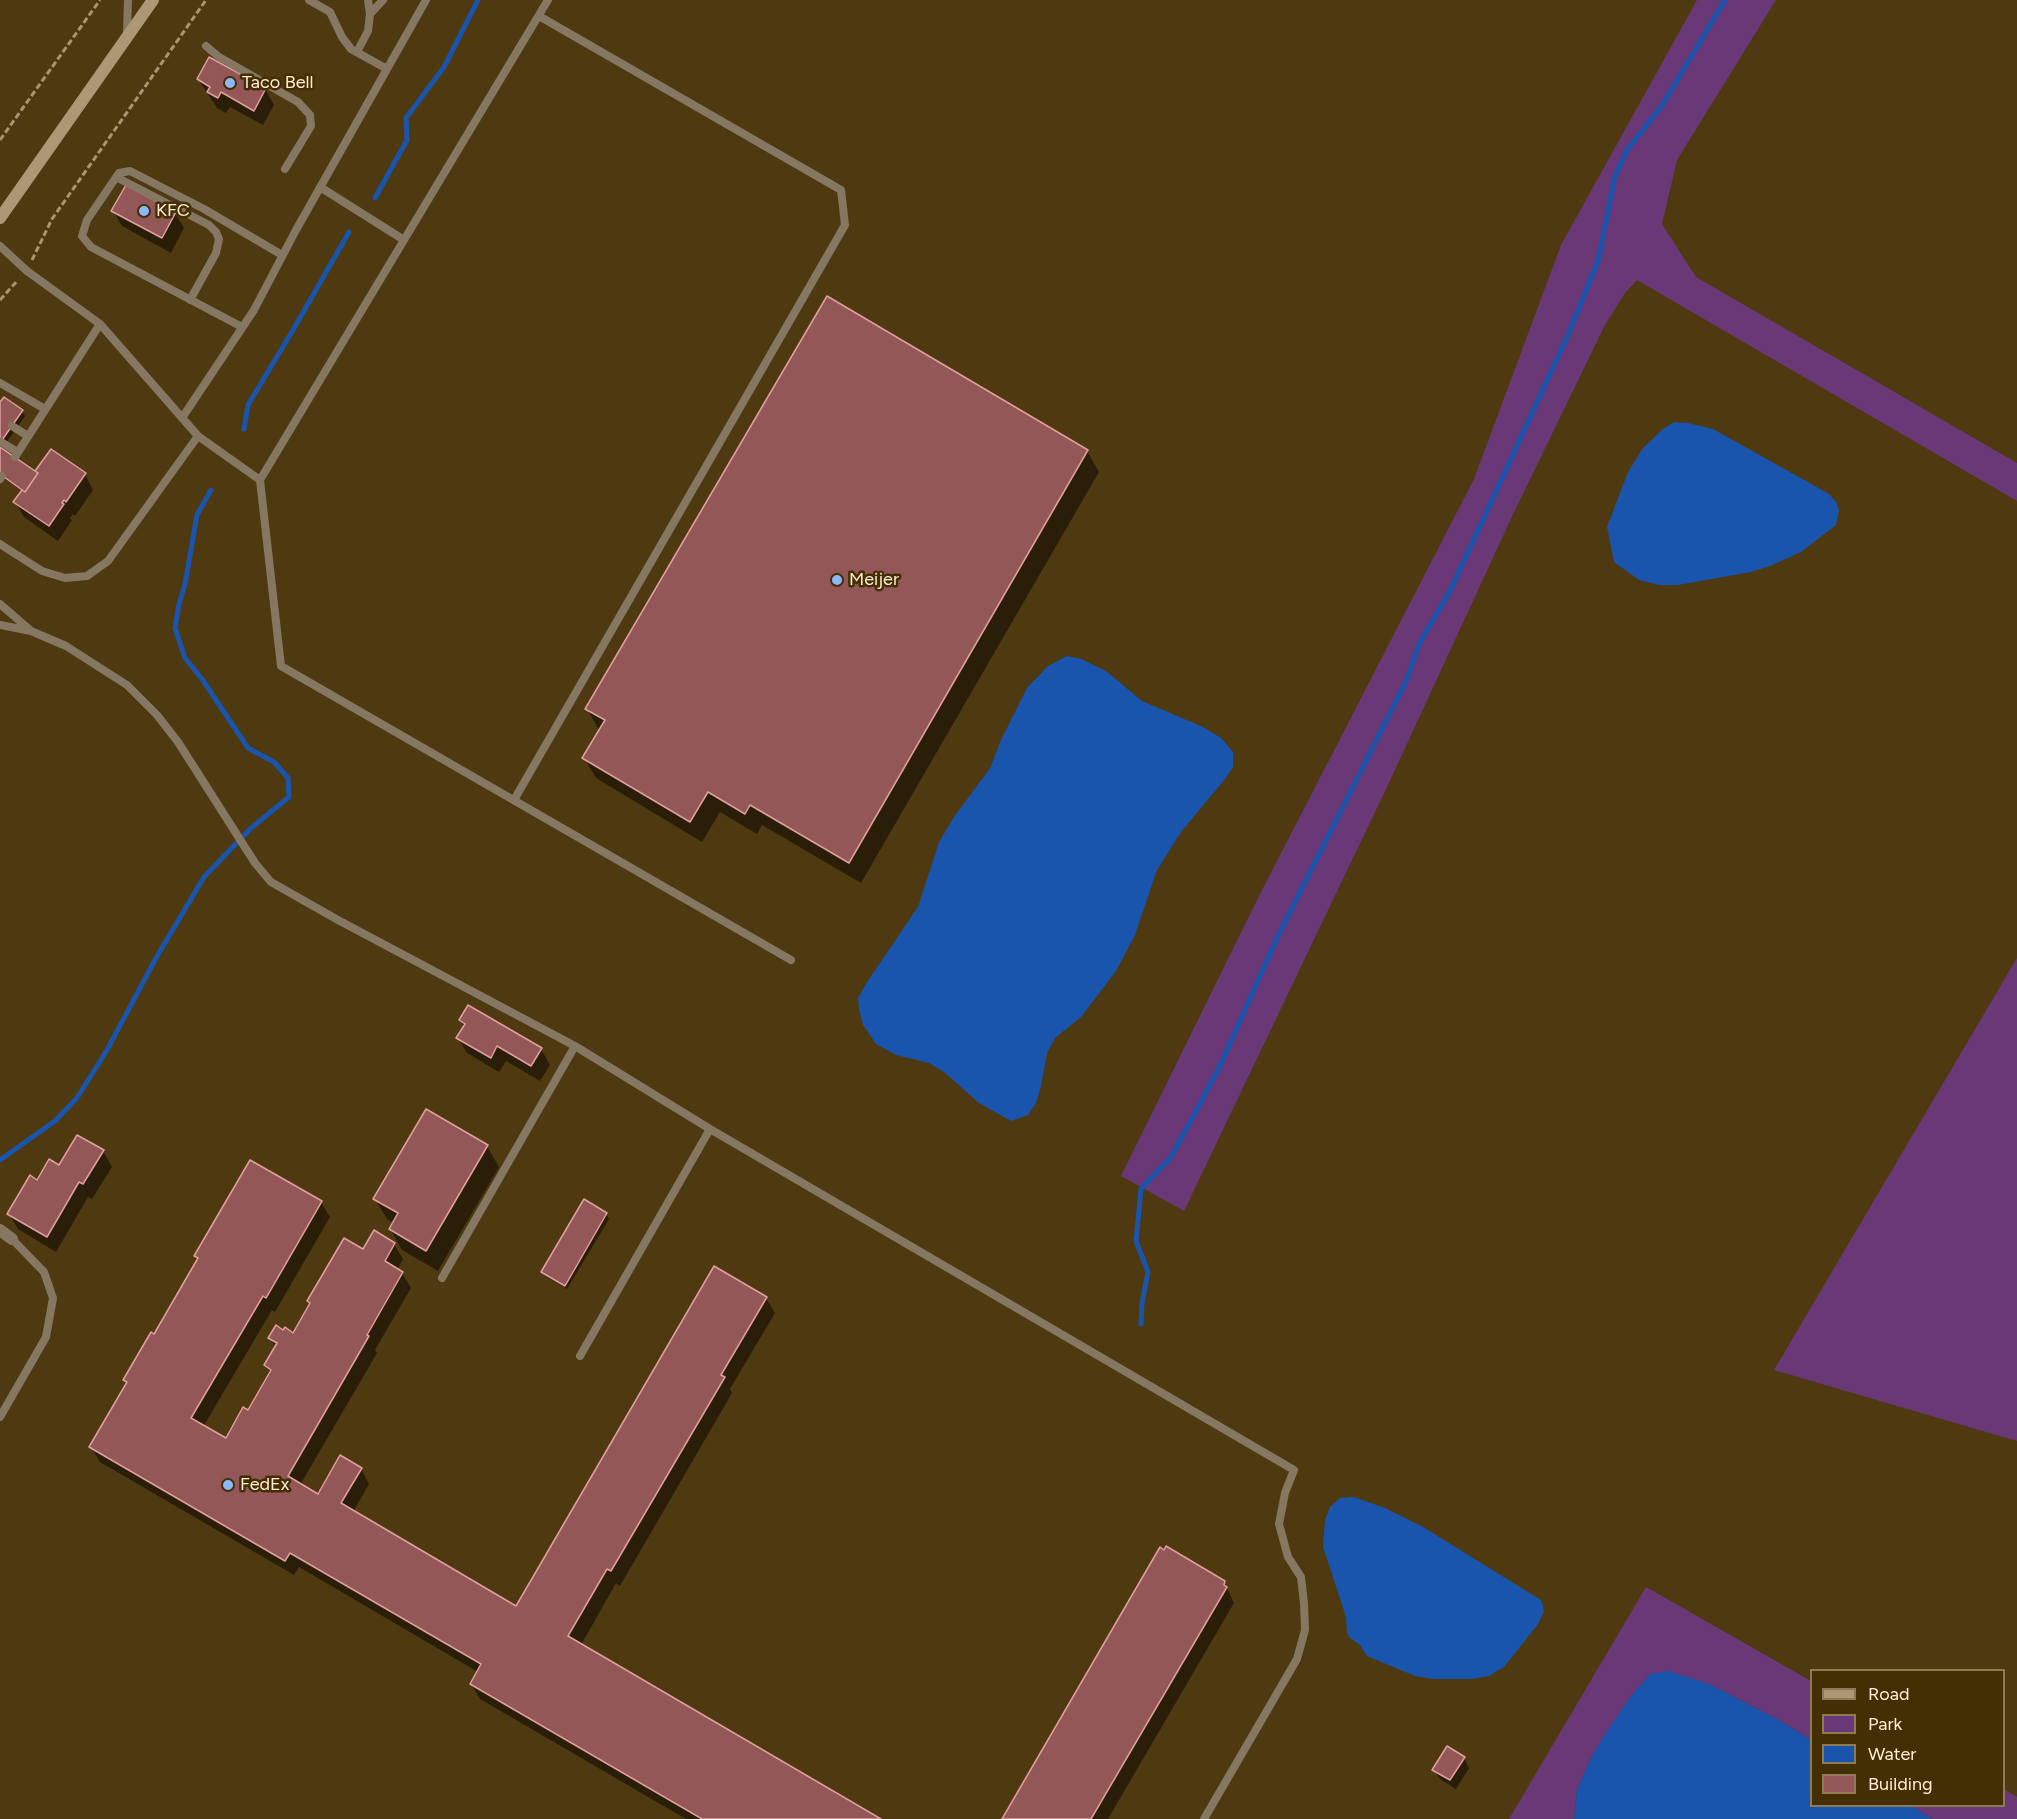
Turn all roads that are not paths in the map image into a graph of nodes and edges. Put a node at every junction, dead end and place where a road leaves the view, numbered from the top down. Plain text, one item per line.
1 (128, 0) edge
2 (153, 0) edge
3 (309, 0) edge
4 (368, 0) edge
5 (384, 0) edge
6 (426, 0) edge
7 (548, 0) edge
8 (370, 14) junction
9 (538, 16) junction
10 (127, 36) junction
11 (206, 46) dead end
12 (357, 52) junction
13 (387, 69) junction
14 (285, 169) dead end
15 (116, 177) junction
16 (320, 187) junction
17 (0, 218) edge
18 (404, 240) junction
19 (0, 246) edge
20 (282, 255) junction
21 (190, 300) junction
22 (100, 324) junction
23 (242, 327) junction
24 (0, 383) edge
25 (45, 409) junction
26 (182, 418) junction
27 (12, 426) dead end
28 (28, 436) junction
29 (198, 436) junction
30 (1, 442) edge
31 (260, 480) junction
32 (0, 544) edge
33 (0, 604) edge
34 (0, 625) edge
35 (31, 631) junction
36 (514, 800) junction
37 (791, 960) dead end
38 (575, 1046) junction
39 (710, 1129) junction
40 (0, 1230) edge
41 (12, 1239) joint
42 (442, 1278) dead end
43 (580, 1356) dead end
44 (0, 1417) edge
45 (1204, 1819) edge

1 - 10 lane
2 - 10 main road
3 - 12 lane
4 - 8 lane
5 - 8 lane
6 - 13 lane
7 - 9 lane
8 - 12 lane
9 - 18 lane
9 - 36 lane
10 - 17 main road
11 - 14 lane
12 - 13 lane
13 - 16 lane
15 - 20 lane
15 - 21 lane
15 - 21 lane
16 - 18 lane
16 - 20 lane
18 - 31 lane
19 - 22 lane
20 - 23 lane
21 - 23 lane
22 - 25 lane
22 - 26 lane
23 - 26 lane
24 - 25 lane
25 - 28 lane
26 - 29 lane
27 - 28 lane
28 - 30 lane
29 - 31 lane
29 - 32 lane
31 - 36 lane
33 - 35 lane
34 - 35 lane
35 - 38 lane
36 - 37 lane
38 - 39 lane
38 - 42 lane
39 - 43 lane
39 - 45 lane
40 - 41 street
41 - 44 lane

